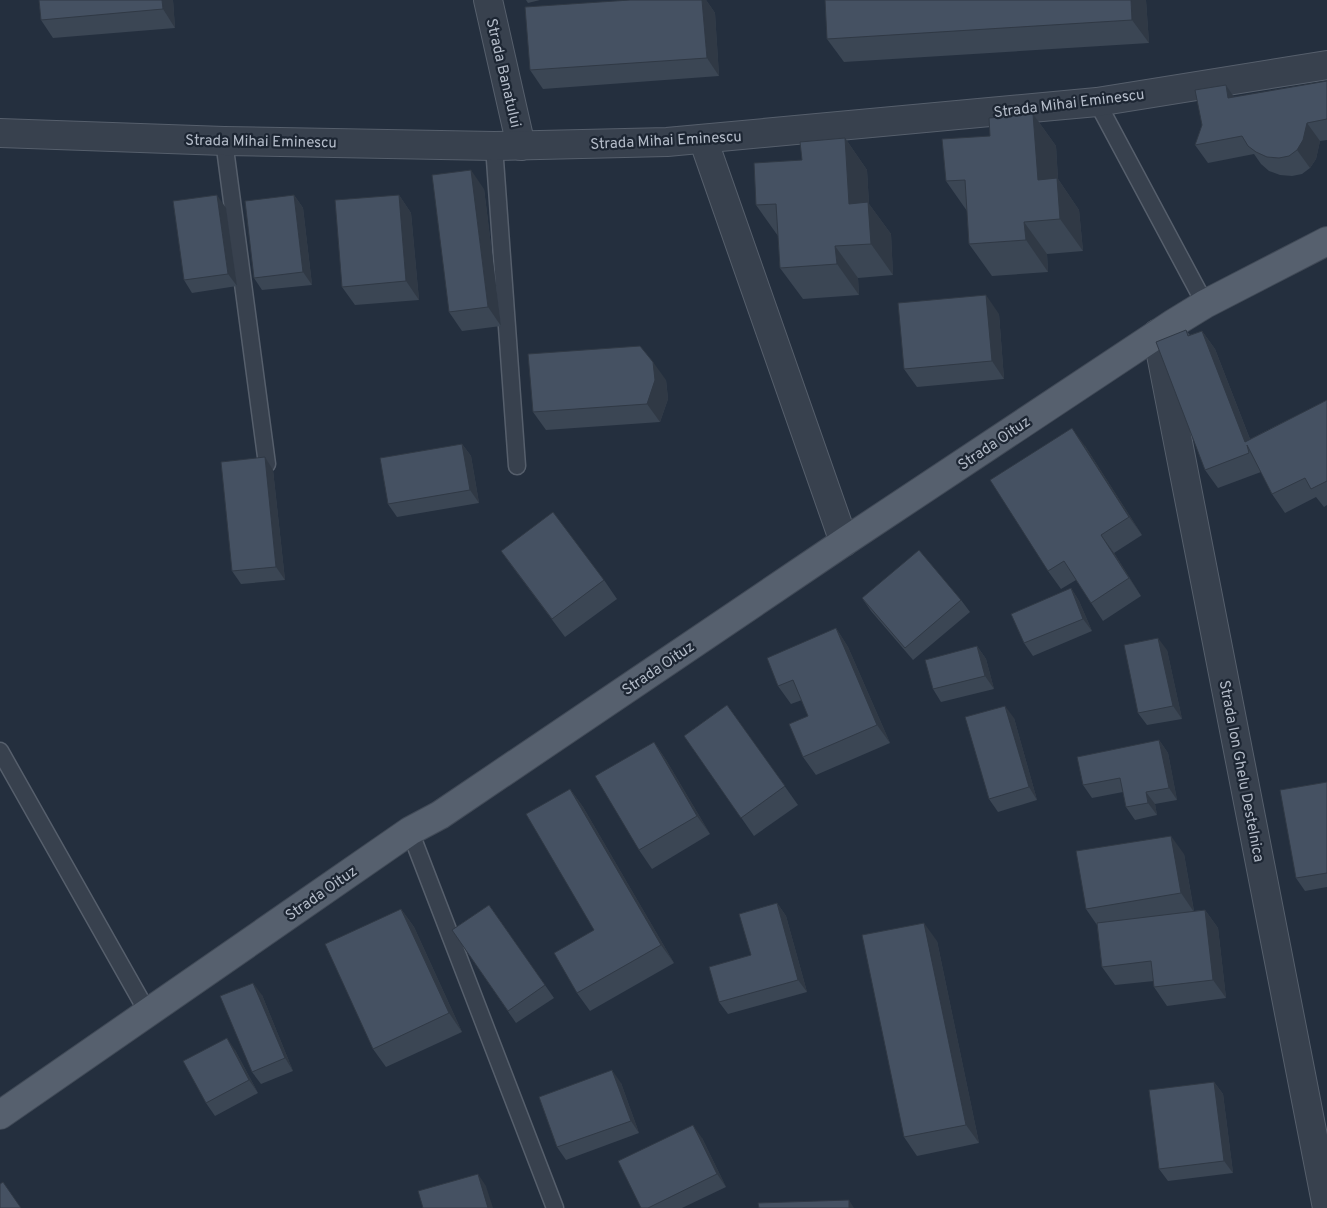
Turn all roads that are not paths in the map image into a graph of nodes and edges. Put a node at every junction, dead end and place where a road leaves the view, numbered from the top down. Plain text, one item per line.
1 (488, 0) edge
2 (1327, 65) edge
3 (1096, 102) junction
4 (0, 132) edge
5 (702, 139) junction
6 (224, 140) junction
7 (494, 146) junction
8 (521, 146) junction
9 (1327, 241) edge
10 (1205, 304) junction
11 (1157, 334) junction
12 (267, 464) edge
13 (517, 466) dead end
14 (844, 542) junction
15 (0, 752) edge
16 (410, 831) junction
17 (148, 1013) junction
18 (0, 1115) edge
19 (555, 1208) edge
20 (1327, 1208) edge

1 - 8 street, Strada Banatului
2 - 3 street, Strada Mihai Eminescu
3 - 5 street, Strada Mihai Eminescu
3 - 10 lane
4 - 6 street, Strada Mihai Eminescu
5 - 8 street, Strada Mihai Eminescu
5 - 14 street
6 - 7 street, Strada Mihai Eminescu
6 - 12 lane
7 - 8 street, Strada Mihai Eminescu
7 - 13 lane
9 - 10 main road, Strada Oituz
10 - 11 main road, Strada Oituz
11 - 14 main road, Strada Oituz
11 - 20 street, Strada Ion Ghelu Destelnica
14 - 16 main road, Strada Oituz
15 - 17 lane
16 - 17 main road, Strada Oituz
16 - 19 lane
17 - 18 main road, Strada Oituz

